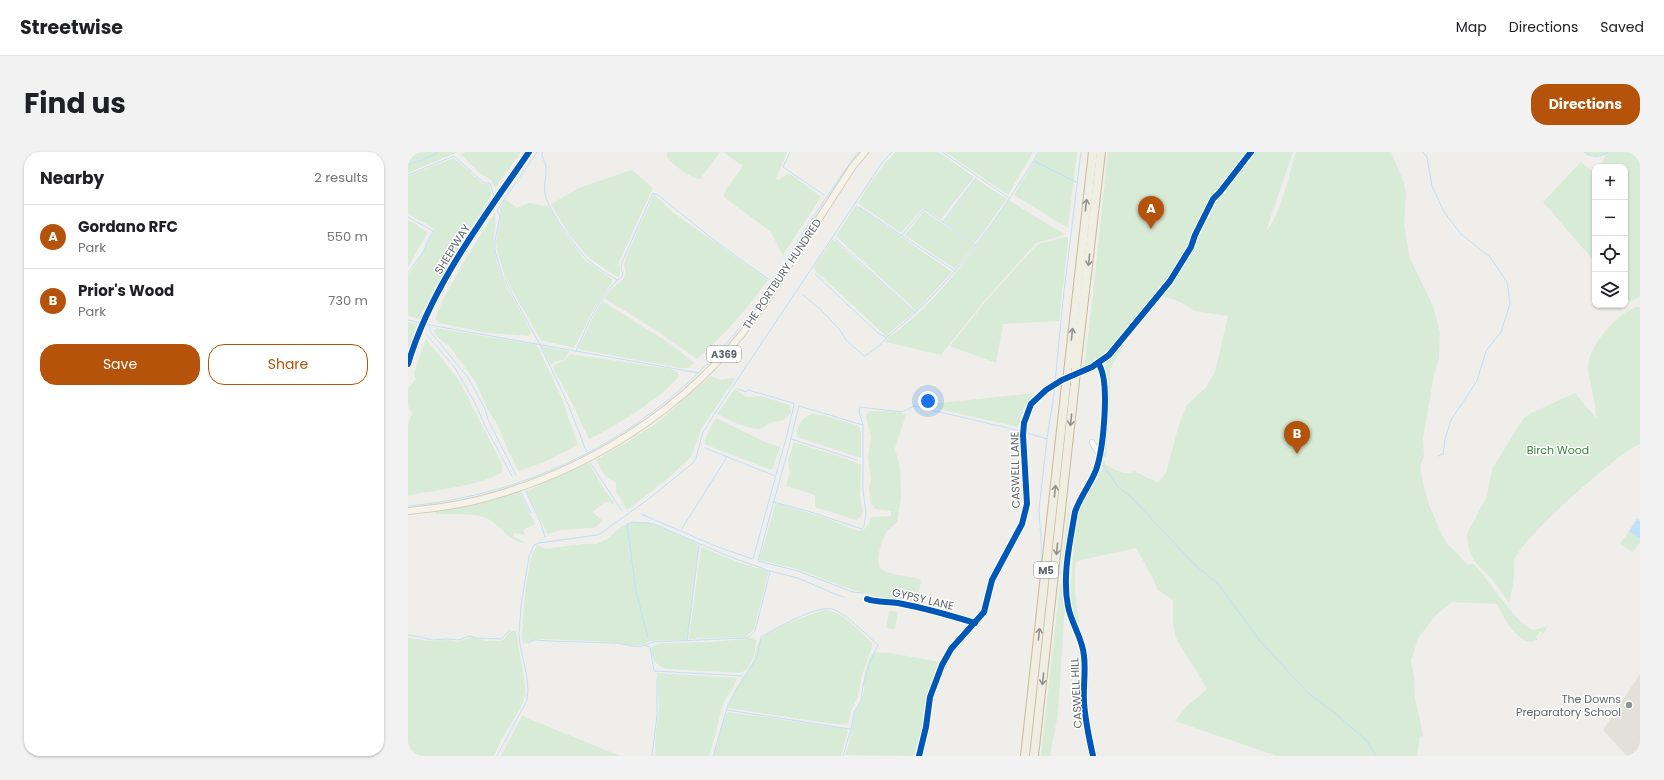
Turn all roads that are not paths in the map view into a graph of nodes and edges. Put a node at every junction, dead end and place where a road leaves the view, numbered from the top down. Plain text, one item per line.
1 (529, 152) edge
2 (865, 152) edge
3 (1093, 152) edge
4 (1101, 152) edge
5 (1251, 152) edge
6 (1098, 363) junction
7 (408, 364) edge
8 (1101, 444) junction
9 (1097, 451) dead end
10 (408, 511) edge
11 (867, 599) dead end
12 (975, 623) junction
13 (919, 756) edge
14 (1025, 756) edge
15 (1034, 756) edge
16 (1093, 756) edge

1 - 7 street, SHEEPWAY
2 - 10 main road, THE PORTBURY HUNDRED / A369
14 -> 3 highway, M5, bridge
4 -> 15 highway, M5, bridge
5 - 6 street, CASWELL LANE
6 - 8 street, CASWELL HILL
6 - 12 street, CASWELL LANE
8 - 9 street
8 - 16 street, CASWELL HILL
11 - 12 street, GYPSY LANE
12 - 13 street, CASWELL LANE

